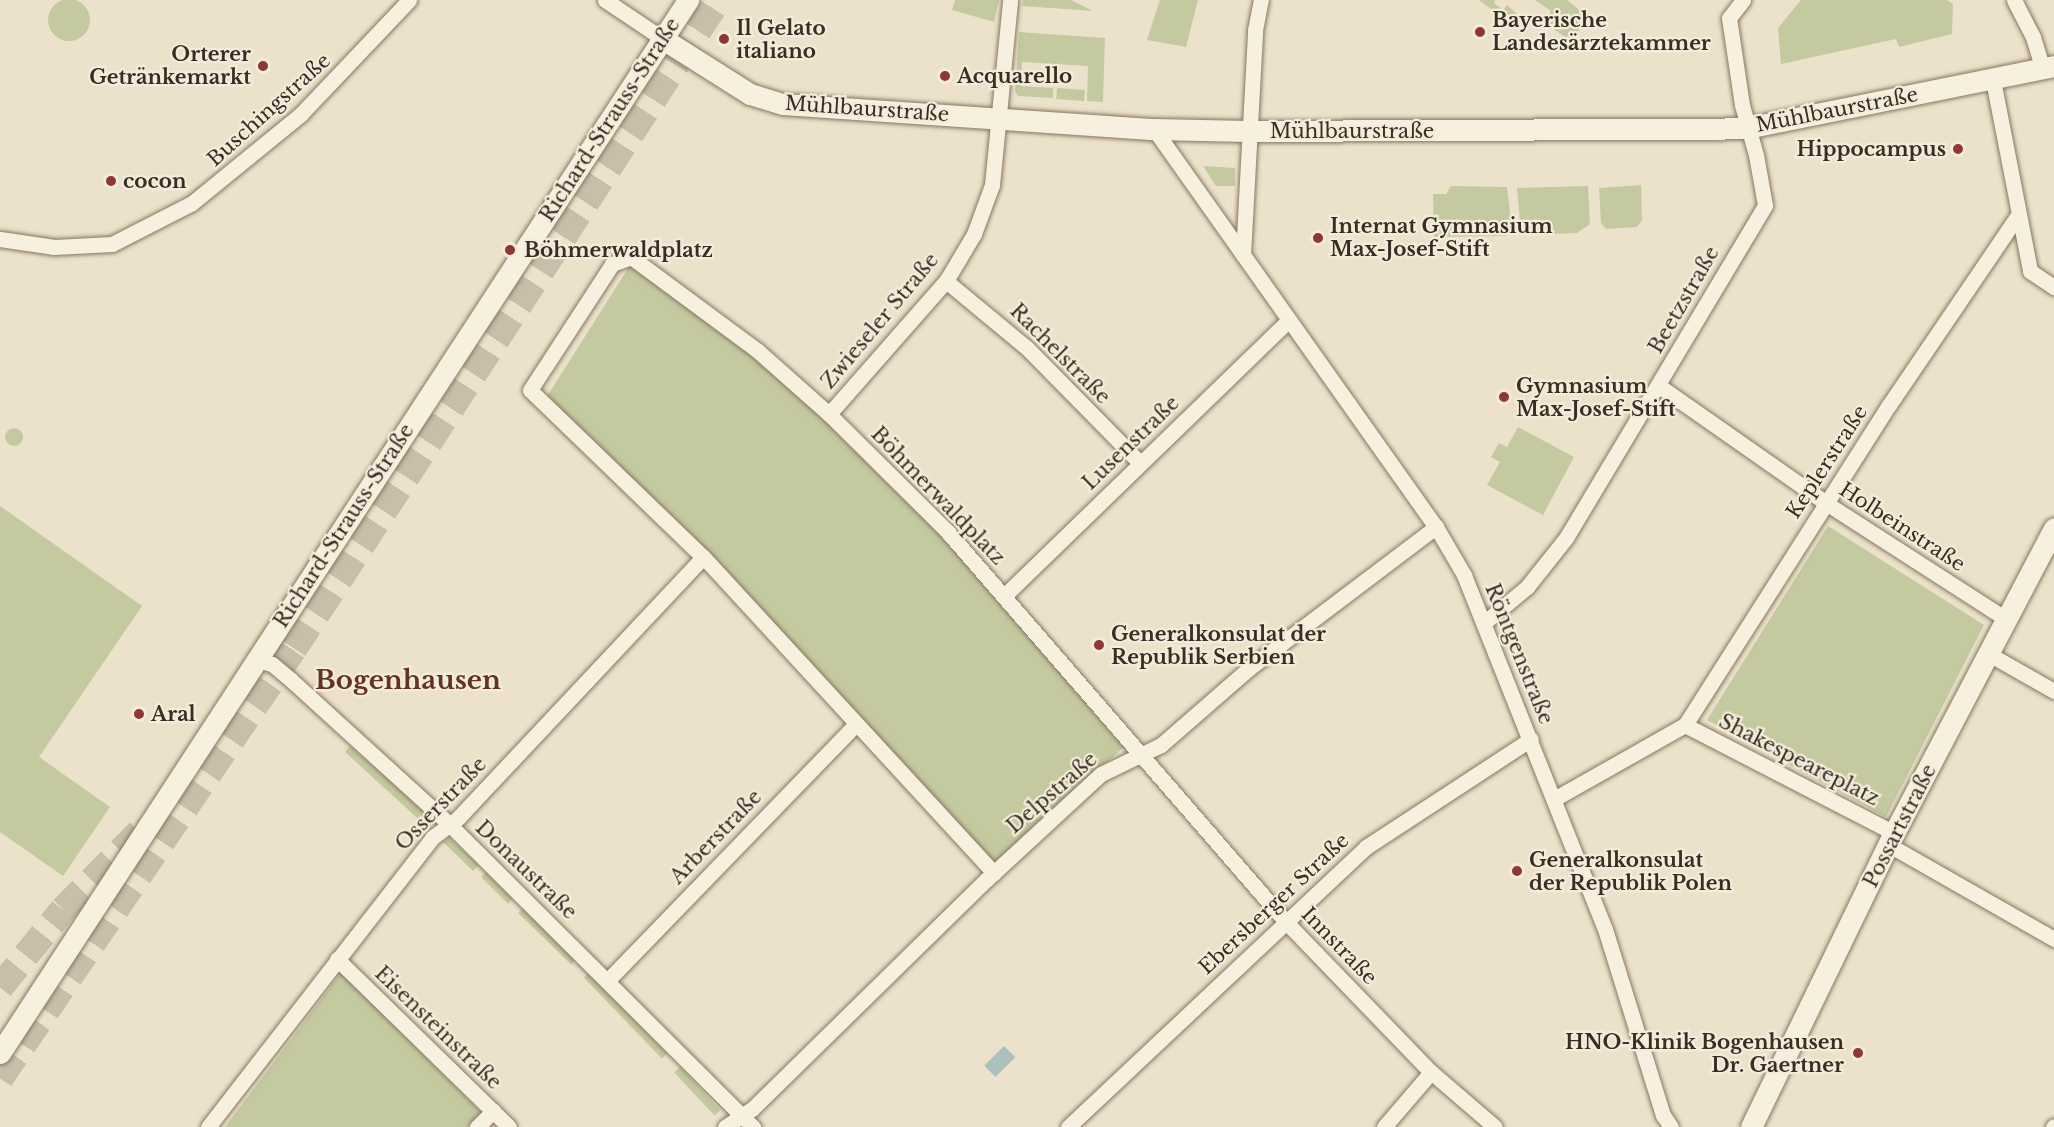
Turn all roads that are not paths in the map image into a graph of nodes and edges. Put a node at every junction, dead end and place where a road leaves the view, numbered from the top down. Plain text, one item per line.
1 (409, 0) edge
2 (605, 0) edge
3 (688, 0) edge
4 (1010, 0) edge
5 (1261, 0) edge
6 (1743, 0) edge
7 (2014, 0) edge
8 (663, 39) junction
9 (2048, 68) edge
10 (1993, 80) junction
11 (999, 118) junction
12 (1747, 128) junction
13 (1154, 129) junction
14 (1248, 131) junction
15 (2017, 217) junction
16 (0, 239) edge
17 (1243, 255) junction
18 (946, 281) junction
19 (2054, 287) edge
20 (1288, 321) junction
21 (1659, 386) junction
22 (829, 414) junction
23 (1140, 463) junction
24 (1826, 503) junction
25 (1436, 527) junction
26 (2054, 528) edge
27 (703, 557) junction
28 (1004, 596) junction
29 (2006, 619) junction
30 (1485, 622) junction
31 (1988, 653) junction
32 (256, 660) junction
33 (2054, 691) edge
34 (855, 724) junction
35 (1685, 725) junction
36 (1532, 739) junction
37 (1141, 757) junction
38 (1554, 799) junction
39 (448, 823) junction
40 (1892, 839) junction
41 (994, 873) junction
42 (1285, 921) junction
43 (2054, 939) edge
44 (338, 959) junction
45 (608, 980) junction
46 (0, 1053) edge
47 (1431, 1072) junction
48 (493, 1111) junction
49 (748, 1121) edge
50 (1665, 1123) edge
51 (208, 1127) edge
52 (477, 1127) edge
53 (509, 1127) edge
54 (725, 1127) edge
55 (1068, 1127) edge
56 (1384, 1127) edge
57 (1495, 1127) edge
58 (1751, 1127) edge

1 - 16 street, Buschingstraße
2 - 8 street
3 - 8 street, Richard-Strauss-Straße
4 - 11 street, Zwieseler Straße
5 - 14 street
6 - 12 street, Beetzstraße
7 - 9 street
8 - 11 street, Mühlbaurstraße
8 - 32 street, Richard-Strauss-Straße
9 - 10 street, Mühlbaurstraße
10 - 12 street, Mühlbaurstraße
10 - 15 street
11 - 13 street, Mühlbaurstraße
11 - 18 street, Zwieseler Straße
12 - 14 street, Mühlbaurstraße
12 - 21 street, Beetzstraße
13 - 14 street, Mühlbaurstraße
13 - 17 street, Röntgenstraße
14 - 17 street
15 - 19 street
15 - 24 street, Keplerstraße
17 - 20 street, Röntgenstraße
18 - 22 street, Zwieseler Straße
18 - 23 street, Rachelstraße
20 - 23 street, Lusenstraße
20 - 25 street, Röntgenstraße
21 - 24 street, Holbeinstraße
21 - 30 street, Beetzstraße
22 - 27 street, Böhmerwaldplatz
22 - 28 street, Böhmerwaldplatz
23 - 28 street, Lusenstraße
24 - 29 street, Holbeinstraße
24 - 35 street, Keplerstraße
25 - 30 street, Röntgenstraße
25 - 37 street, Delpstraße
26 - 29 street, Possartstraße
27 - 34 street, Böhmerwaldplatz
27 - 39 street, Osserstraße
28 - 37 street, Böhmerwaldplatz
29 - 31 street, Possartstraße
30 - 36 street, Röntgenstraße
31 - 33 street
31 - 40 street, Possartstraße
32 - 39 street, Donaustraße
32 - 46 street, Richard-Strauss-Straße
34 - 41 street, Böhmerwaldplatz
34 - 45 street, Arberstraße
35 - 38 street, Keplerstraße
35 - 40 street, Shakespeareplatz
36 - 38 street, Röntgenstraße
36 - 42 street, Ebersberger Straße
37 - 41 street, Delpstraße
37 - 42 street, Innstraße
38 - 50 street, Röntgenstraße
39 - 44 street, Osserstraße
39 - 45 street, Donaustraße
40 - 43 street, Shakespeareplatz
40 - 58 street, Possartstraße
41 - 49 street, Delpstraße
42 - 47 street, Innstraße
42 - 55 street, Ebersberger Straße
44 - 48 street, Eisensteinstraße
44 - 51 street, Osserstraße
45 - 49 street, Donaustraße
47 - 56 street
47 - 57 street, Innstraße
48 - 52 street
48 - 53 street, Eisensteinstraße
49 - 54 street, Delpstraße

